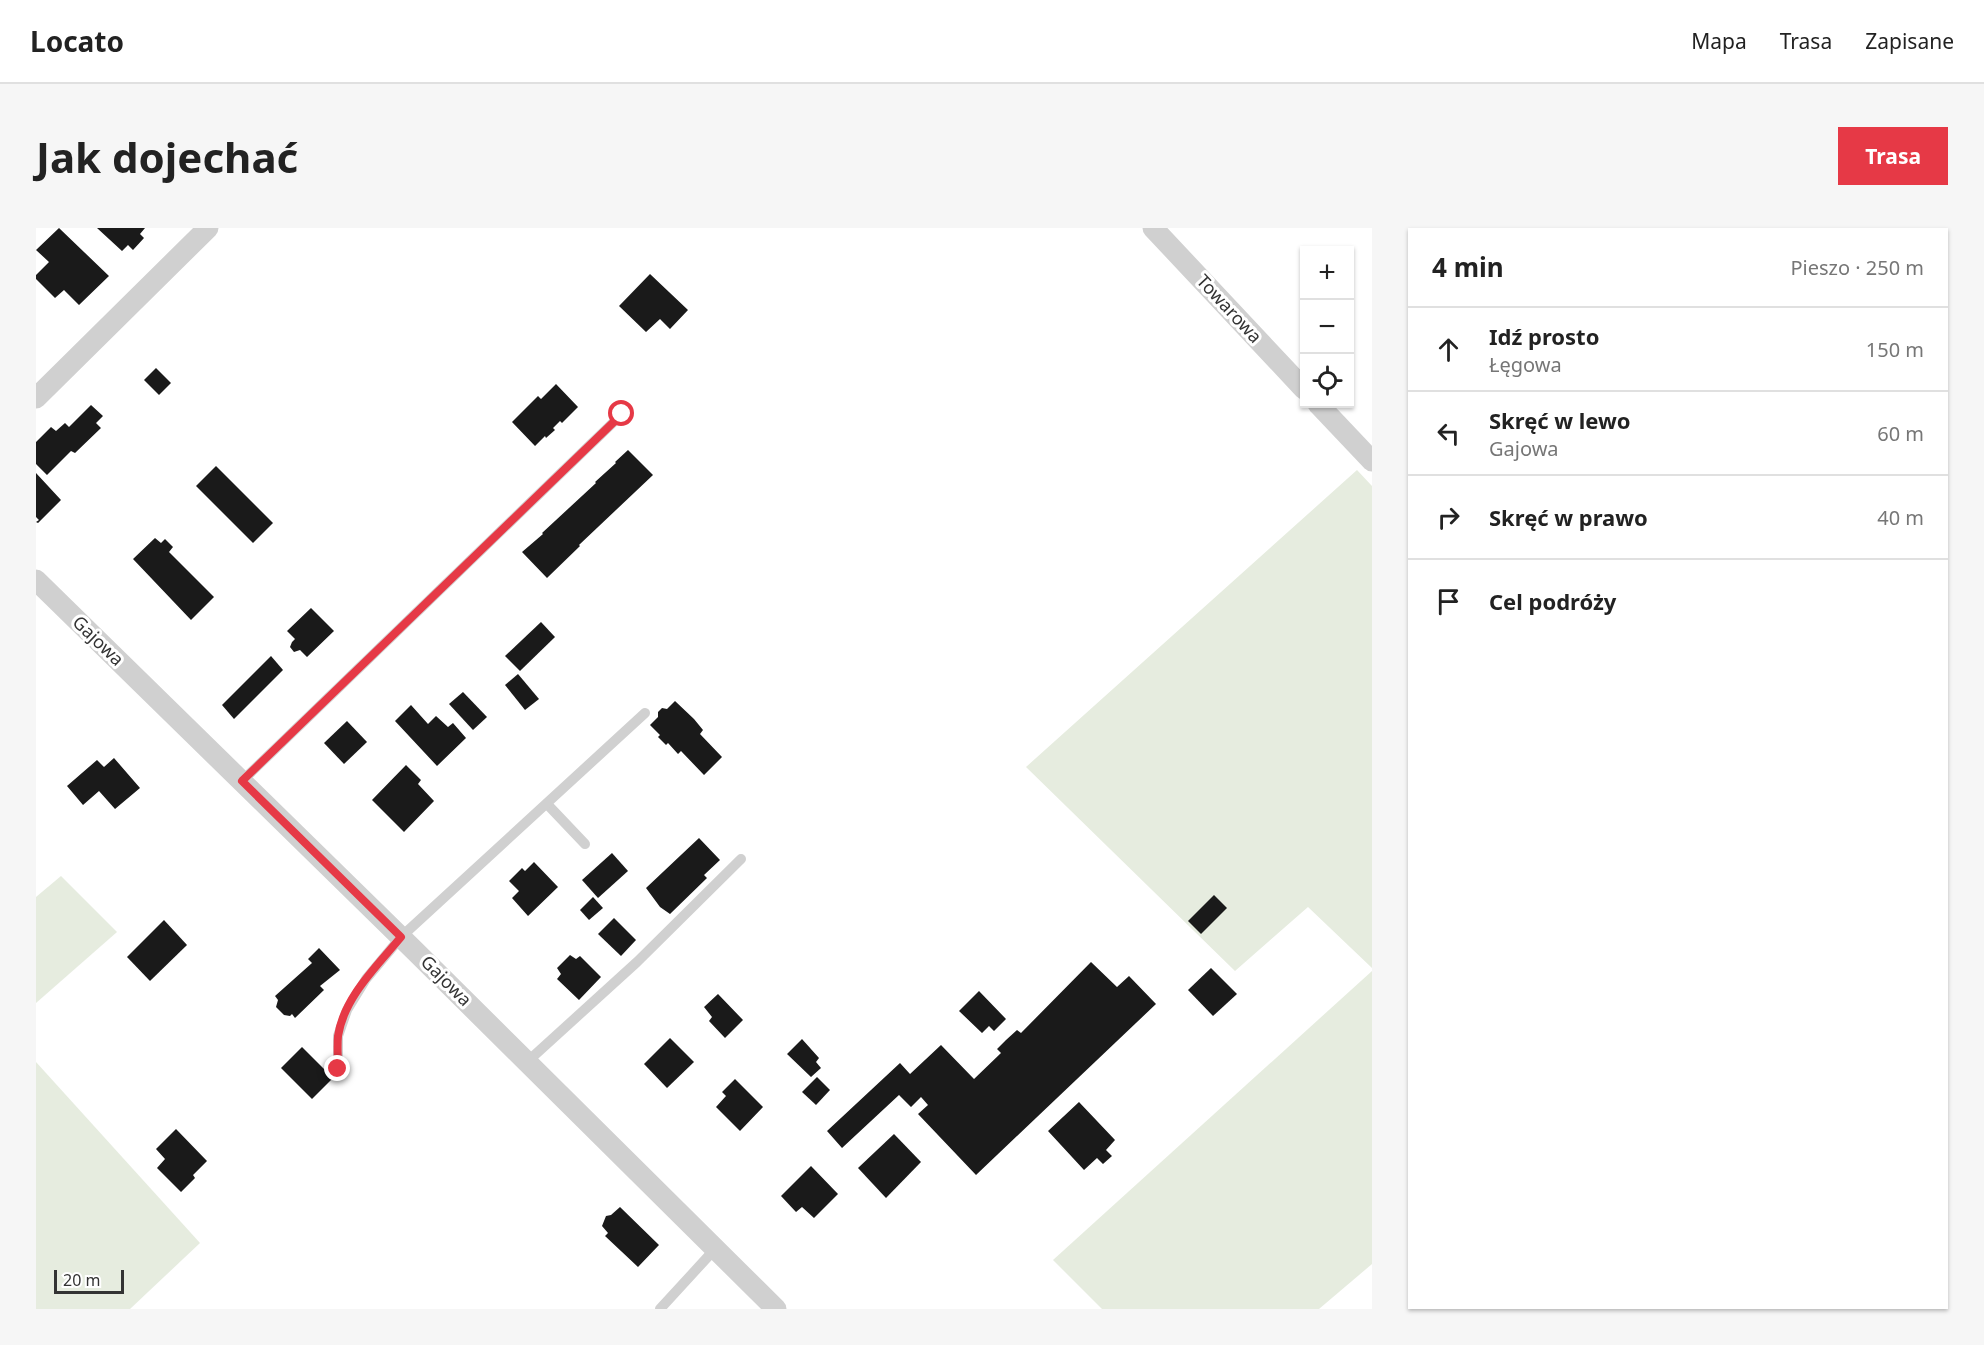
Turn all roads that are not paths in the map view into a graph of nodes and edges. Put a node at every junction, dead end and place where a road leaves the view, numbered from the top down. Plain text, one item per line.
1 (208, 228) edge
2 (1153, 228) edge
3 (1300, 384) edge
4 (36, 398) edge
5 (1322, 408) edge
6 (622, 414) dead end
7 (1372, 461) edge
8 (36, 580) edge
9 (645, 713) dead end
10 (242, 781) junction
11 (547, 804) junction
12 (585, 844) dead end
13 (741, 859) dead end
14 (401, 937) junction
15 (527, 1062) junction
16 (338, 1069) dead end
17 (715, 1249) junction
18 (660, 1309) edge
19 (776, 1309) edge

1 - 4 street
2 - 3 street, Towarowa
5 - 7 street
6 - 10 lane
8 - 10 street, Gajowa
9 - 11 lane
10 - 14 street, Gajowa
11 - 12 lane
11 - 14 lane
13 - 15 lane
14 - 15 street, Gajowa
14 - 16 lane
15 - 17 street, Gajowa
17 - 18 lane
17 - 19 street, Gajowa

